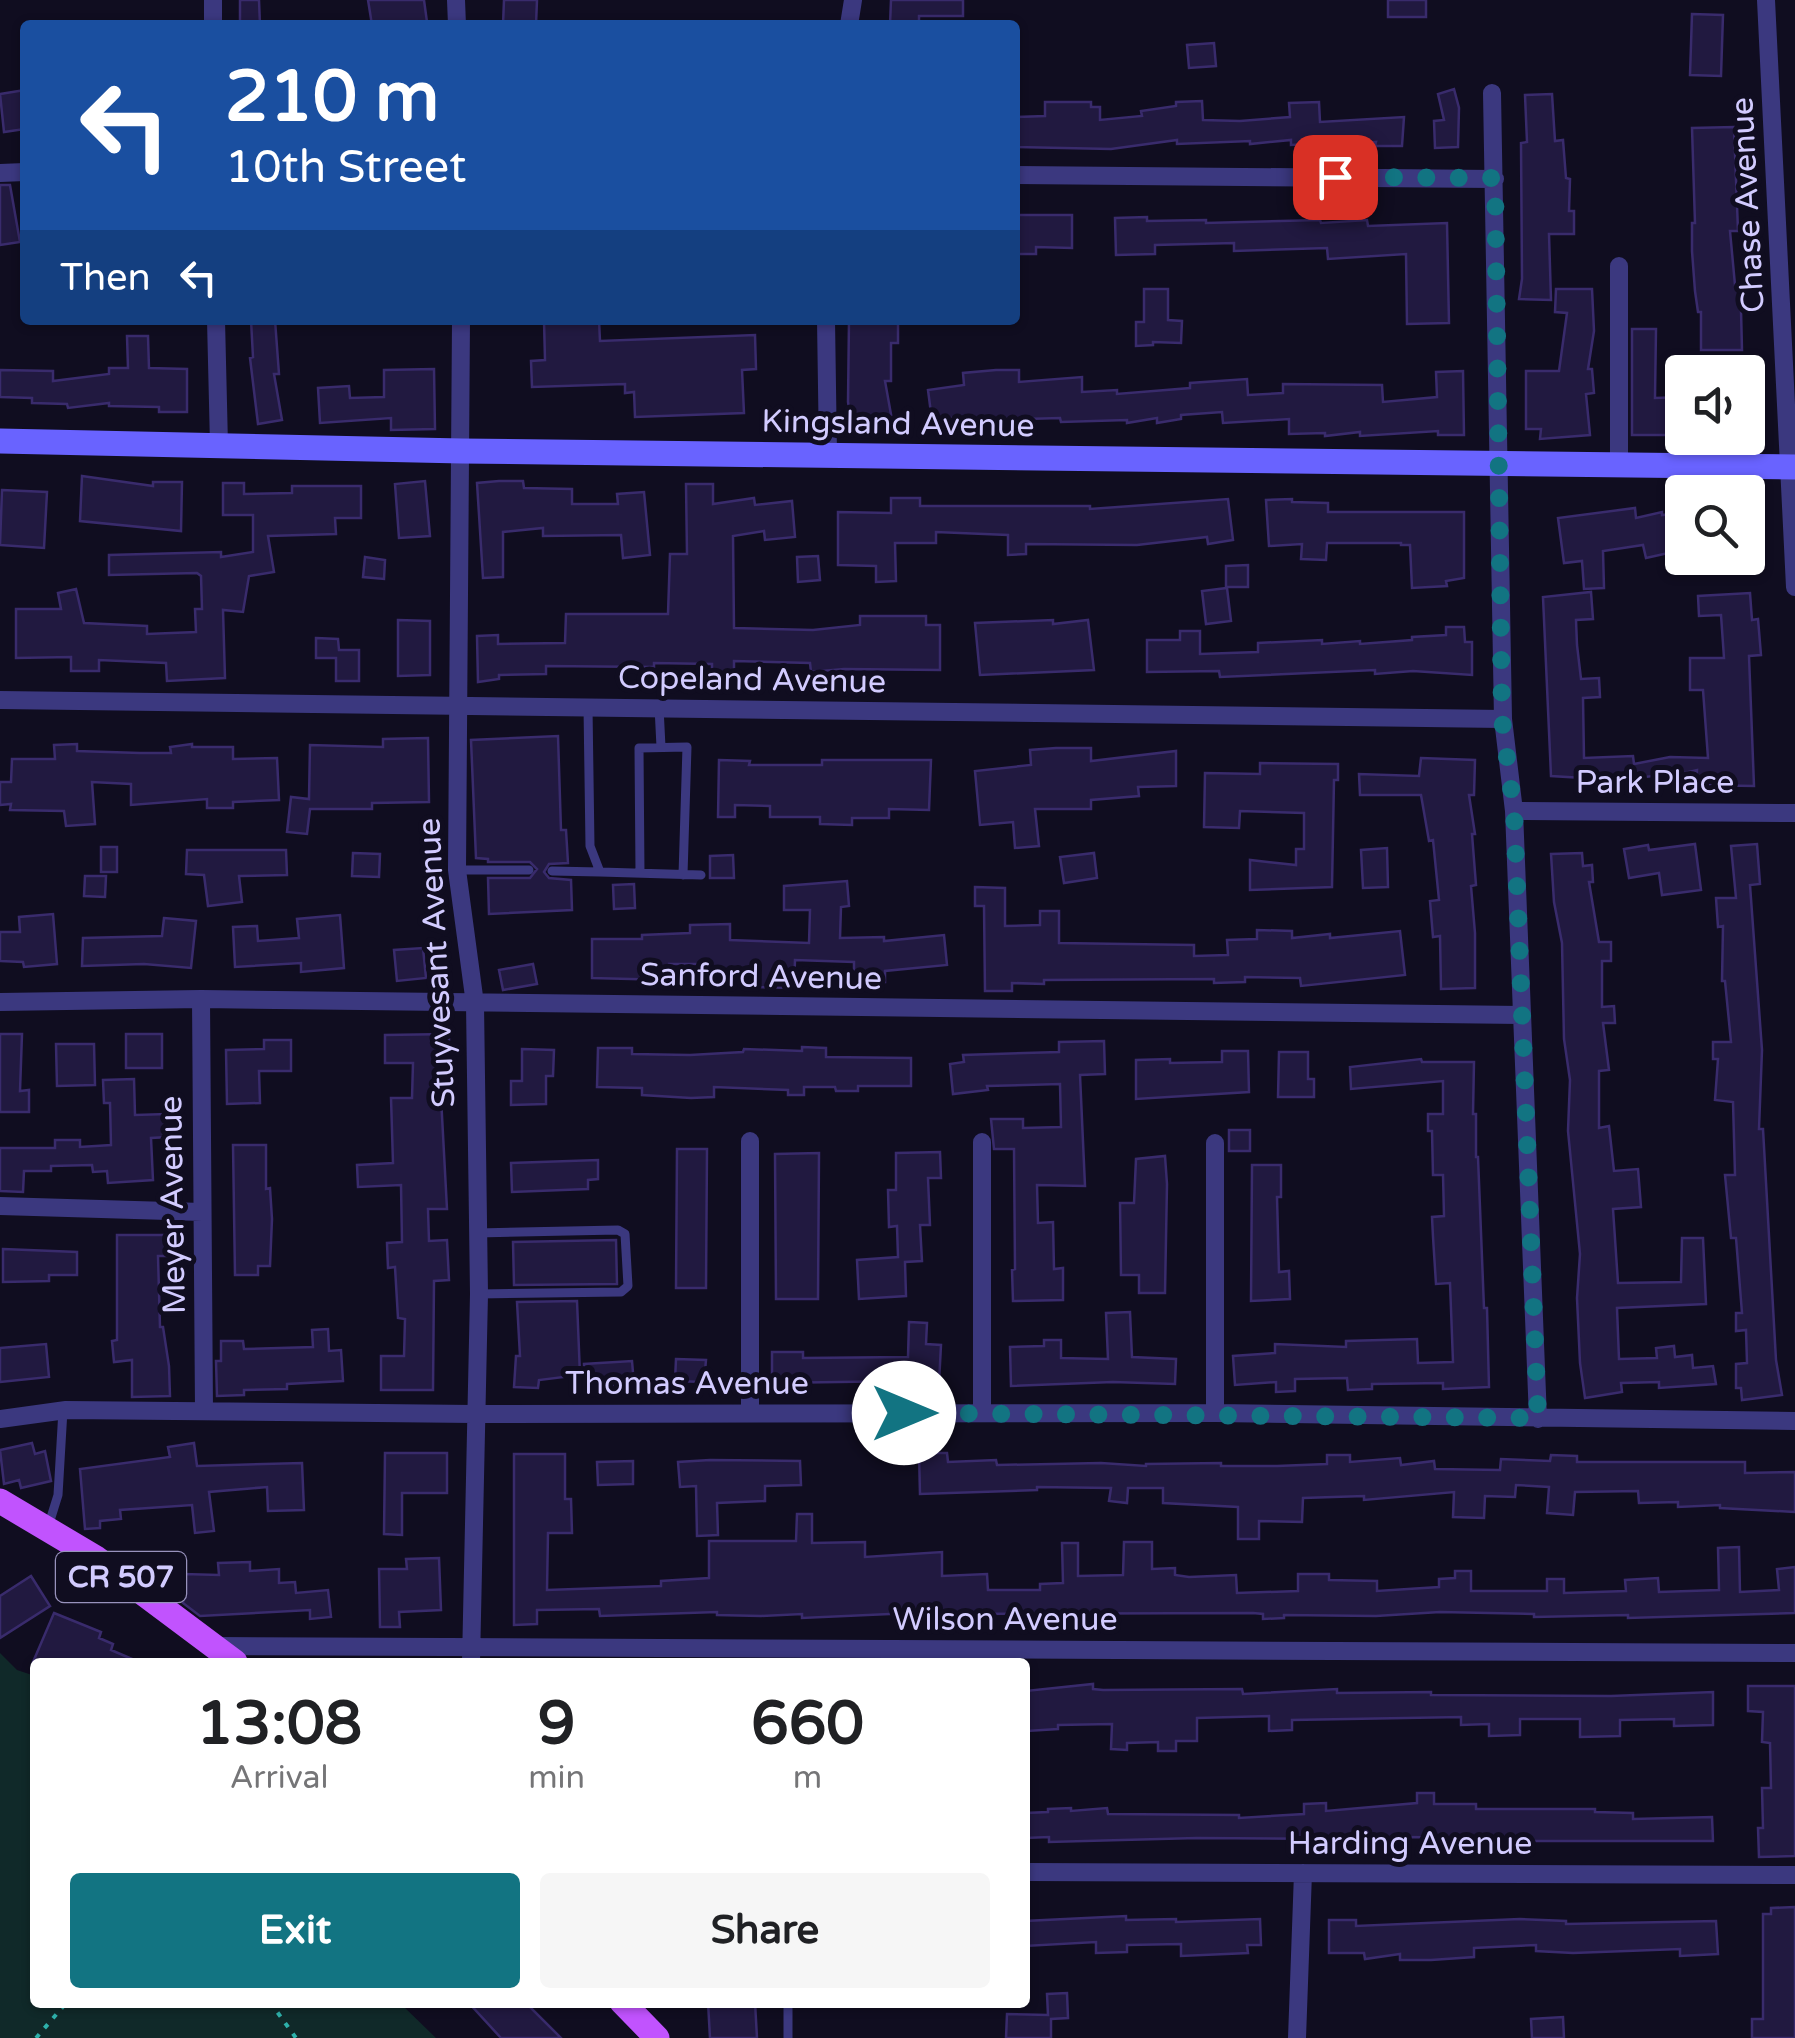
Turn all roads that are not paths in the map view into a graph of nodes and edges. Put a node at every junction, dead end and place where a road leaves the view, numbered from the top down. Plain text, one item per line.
1 (1766, 0) edge
2 (1492, 93) dead end
3 (1020, 175) edge
4 (1495, 178) junction
5 (1618, 266) dead end
6 (216, 325) edge
7 (461, 325) edge
8 (826, 325) edge
9 (0, 442) edge
10 (219, 446) junction
11 (462, 452) junction
12 (828, 454) junction
13 (1619, 464) junction
14 (1497, 466) junction
15 (1793, 467) edge
16 (1795, 587) edge
17 (0, 700) edge
18 (456, 706) junction
19 (588, 706) junction
20 (659, 707) junction
21 (1502, 719) junction
22 (661, 747) junction
23 (1514, 811) junction
24 (1795, 813) edge
25 (457, 870) junction
26 (529, 870) dead end
27 (552, 870) dead end
28 (600, 872) junction
29 (640, 873) junction
30 (683, 875) junction
31 (701, 875) dead end
32 (200, 999) junction
33 (0, 1002) edge
34 (474, 1004) junction
35 (1522, 1015) junction
36 (750, 1141) dead end
37 (982, 1142) dead end
38 (1214, 1143) dead end
39 (0, 1206) edge
40 (202, 1212) junction
41 (477, 1233) junction
42 (480, 1294) junction
43 (63, 1410) junction
44 (204, 1410) junction
45 (750, 1413) junction
46 (982, 1413) junction
47 (1215, 1413) junction
48 (474, 1414) junction
49 (1538, 1418) junction
50 (0, 1419) edge
51 (1795, 1421) edge
52 (0, 1501) edge
53 (48, 1529) junction
54 (214, 1646) junction
55 (1795, 1653) edge
56 (471, 1654) edge
57 (230, 1658) edge
58 (1030, 1872) edge
59 (1304, 1873) junction
60 (1795, 1875) edge
61 (628, 2008) edge
62 (788, 2008) edge
63 (658, 2038) edge
64 (788, 2038) edge
65 (1297, 2038) edge

1 - 15 street, Chase Avenue
2 - 4 street
3 - 4 street
4 - 14 street
5 - 13 street
6 - 10 street
7 - 11 street, Stuyvesant Avenue
8 - 12 street
9 - 10 main road, Kingsland Avenue
10 - 11 main road, Kingsland Avenue
11 - 12 main road, Kingsland Avenue
11 - 18 street, Stuyvesant Avenue
12 - 14 main road, Kingsland Avenue
13 - 14 main road, Kingsland Avenue
13 - 15 main road, Kingsland Avenue
14 - 21 street
15 - 16 street, Chase Avenue
17 - 18 street, Copeland Avenue
18 - 19 street, Copeland Avenue
18 - 25 street, Stuyvesant Avenue
19 - 20 street, Copeland Avenue
19 - 28 lane
20 - 21 street, Copeland Avenue
20 - 22 lane
21 - 23 street
22 - 29 lane
22 - 30 lane
23 - 24 street, Park Place
23 - 35 street
25 - 26 lane
25 - 34 street, Stuyvesant Avenue
27 - 28 lane
28 - 29 lane
29 - 30 lane
30 - 31 lane
32 - 33 street, Sanford Avenue
32 - 34 street, Sanford Avenue
32 - 40 street, Meyer Avenue
34 - 35 street, Sanford Avenue
34 - 41 street, Stuyvesant Avenue
35 - 49 street
36 - 45 street
37 - 46 street
38 - 47 street
39 - 40 street
40 - 44 street, Meyer Avenue
41 - 42 street, Stuyvesant Avenue
41 - 42 lane
42 - 48 street, Stuyvesant Avenue
43 - 44 street, Thomas Avenue
43 - 50 street, Thomas Avenue
43 - 53 lane
44 - 48 street, Thomas Avenue
45 - 46 street, Thomas Avenue
45 - 48 street, Thomas Avenue
46 - 47 street, Thomas Avenue
47 - 49 street, Thomas Avenue
48 - 56 street, Stuyvesant Avenue
49 - 51 street, Thomas Avenue
52 - 53 main road, CR 507
53 - 54 main road, CR 507
54 - 56 street, Wilson Avenue
54 - 57 main road, CR 507
55 - 56 street, Wilson Avenue
58 - 59 street, Harding Avenue
59 - 60 street, Harding Avenue
59 - 65 street
61 - 63 main road
62 - 64 lane

